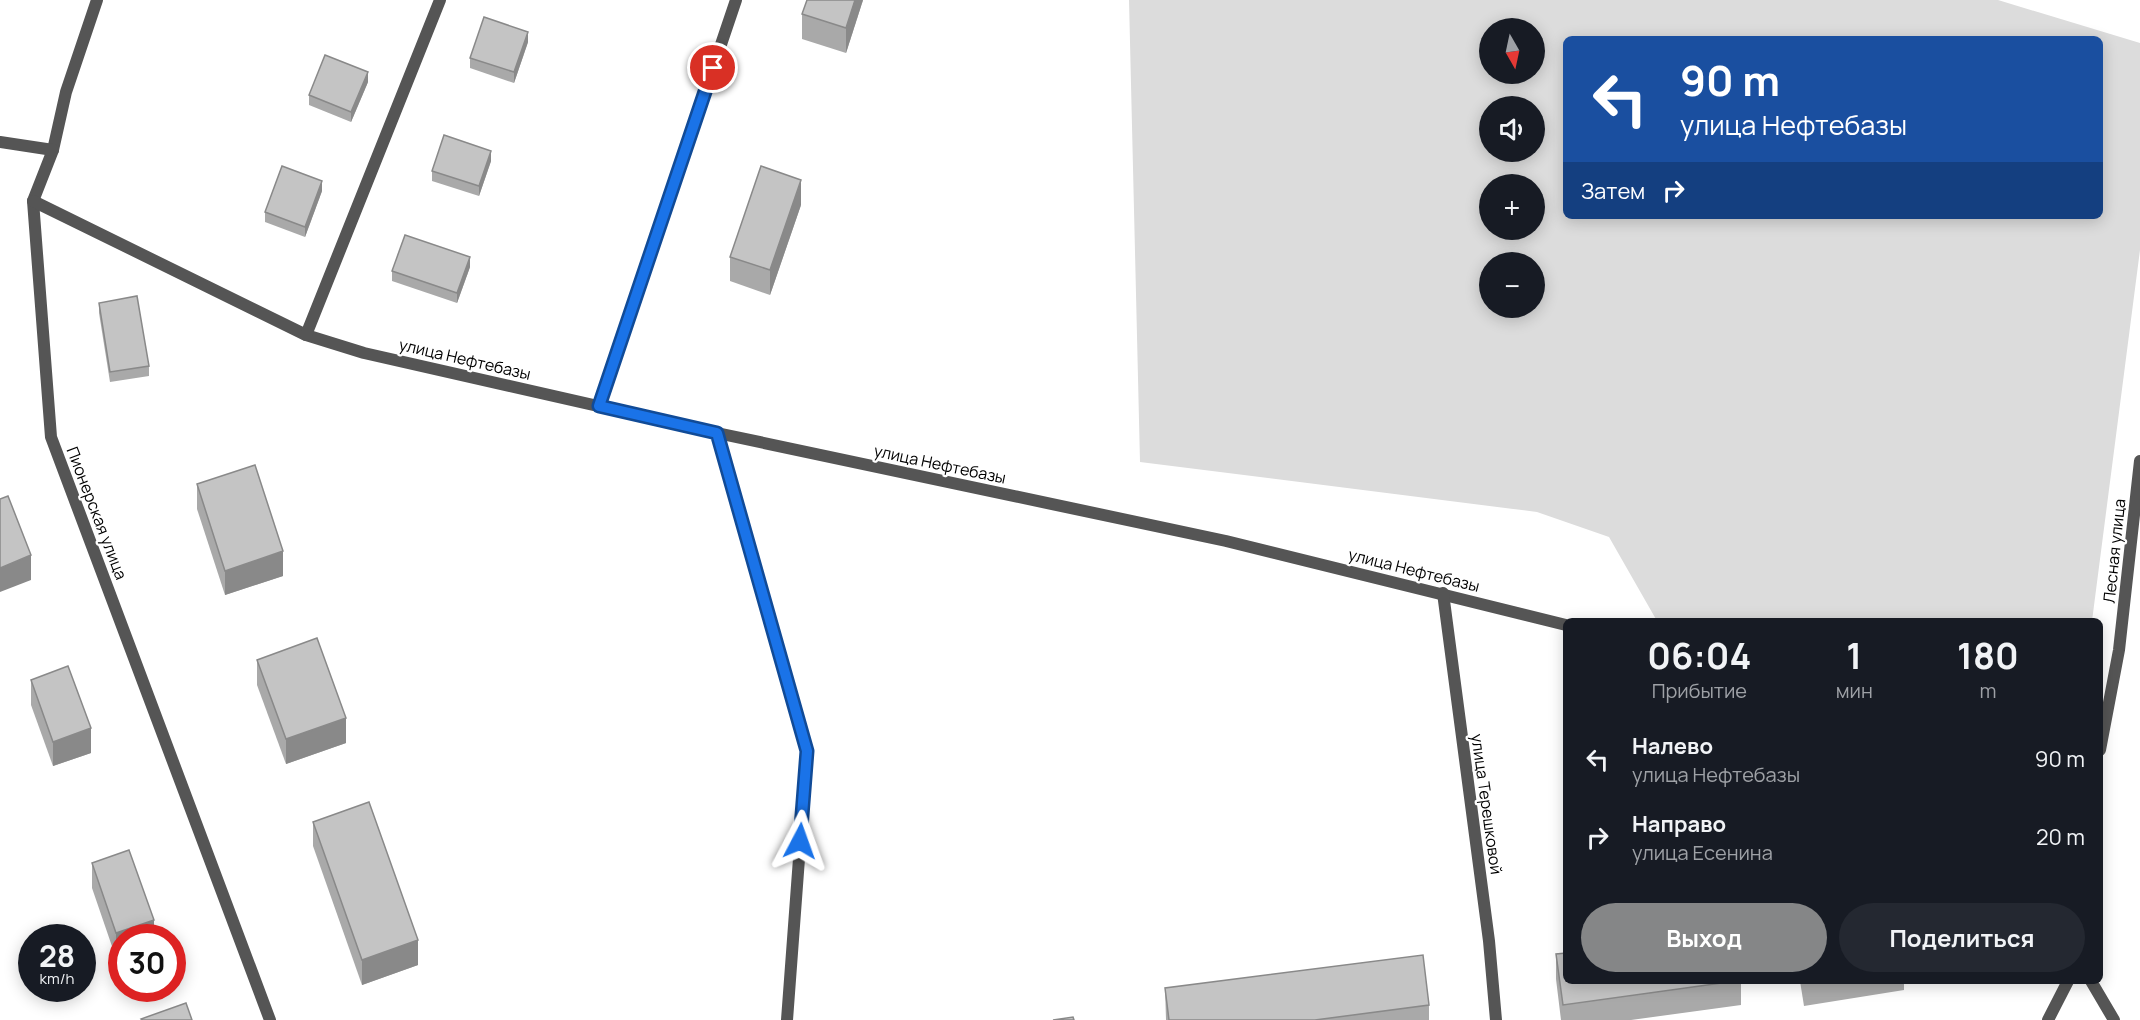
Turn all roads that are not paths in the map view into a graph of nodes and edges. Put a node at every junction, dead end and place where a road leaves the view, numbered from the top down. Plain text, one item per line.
1 (97, 0) edge
2 (440, 0) edge
3 (736, 0) edge
4 (0, 142) edge
5 (53, 150) junction
6 (33, 201) junction
7 (306, 335) junction
8 (599, 406) junction
9 (717, 433) junction
10 (2140, 461) edge
11 (1443, 593) junction
12 (1563, 624) edge
13 (2103, 734) edge
14 (2066, 984) edge
15 (2093, 984) edge
16 (270, 1020) edge
17 (787, 1020) edge
18 (1496, 1020) edge
19 (2048, 1020) edge
20 (2114, 1020) edge

1 - 5 street, Пионерская улица
2 - 7 street
3 - 8 street
4 - 5 street
5 - 6 street, Пионерская улица
6 - 7 street, улица Нефтебазы
6 - 16 street, Пионерская улица
7 - 8 street, улица Нефтебазы
8 - 9 street, улица Нефтебазы
9 - 11 street, улица Нефтебазы
9 - 17 street
10 - 13 street, Лесная улица
11 - 12 street, улица Нефтебазы
11 - 18 street, улица Терешковой
14 - 19 street
15 - 20 street

